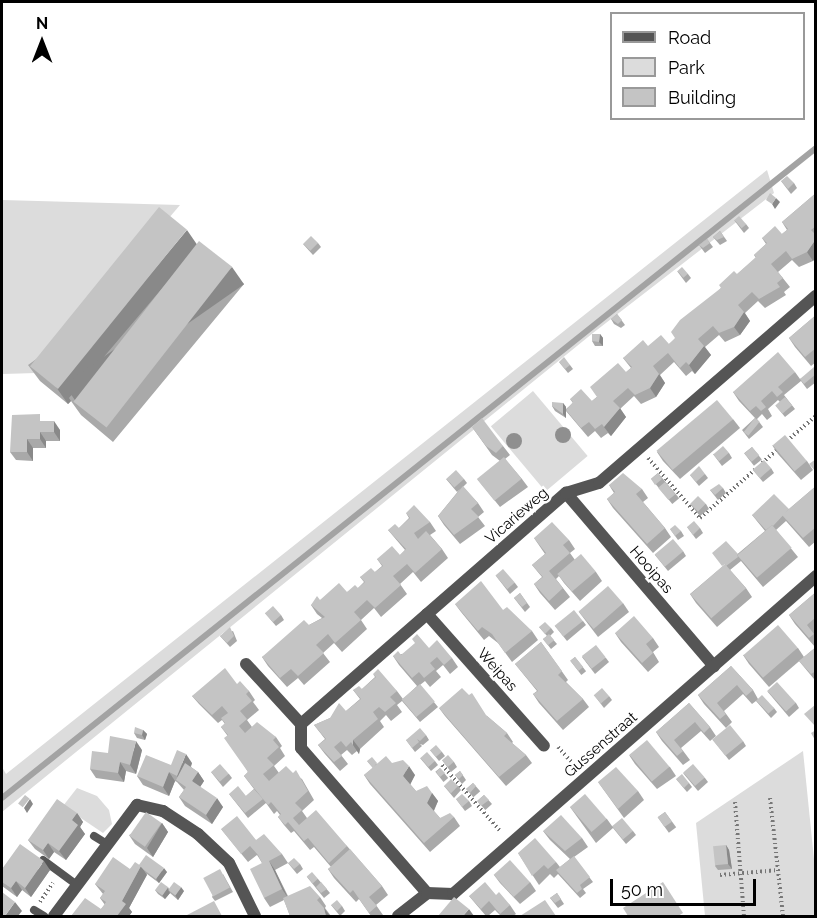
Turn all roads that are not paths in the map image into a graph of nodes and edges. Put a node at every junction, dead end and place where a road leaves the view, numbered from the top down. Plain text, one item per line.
1 (816, 296) edge
2 (566, 494) junction
3 (816, 576) edge
4 (427, 614) junction
5 (246, 664) dead end
6 (714, 666) junction
7 (301, 724) junction
8 (544, 746) road end
9 (94, 836) dead end
10 (107, 844) junction
11 (43, 861) edge
12 (77, 885) junction
13 (427, 893) junction
14 (34, 910) road end
15 (44, 916) edge
16 (54, 916) edge
17 (255, 916) edge
18 (398, 916) edge

1 - 2 street, Vicarieweg
2 - 4 street, Vicarieweg
2 - 6 street, Hooipas
3 - 6 street, Gussenstraat
4 - 7 street, Vicarieweg
4 - 8 street, Weipas
5 - 7 street
6 - 13 street, Gussenstraat
7 - 13 street
9 - 10 lane
10 - 12 street
10 - 17 street
11 - 12 lane
12 - 16 street
13 - 18 street
14 - 15 lane

